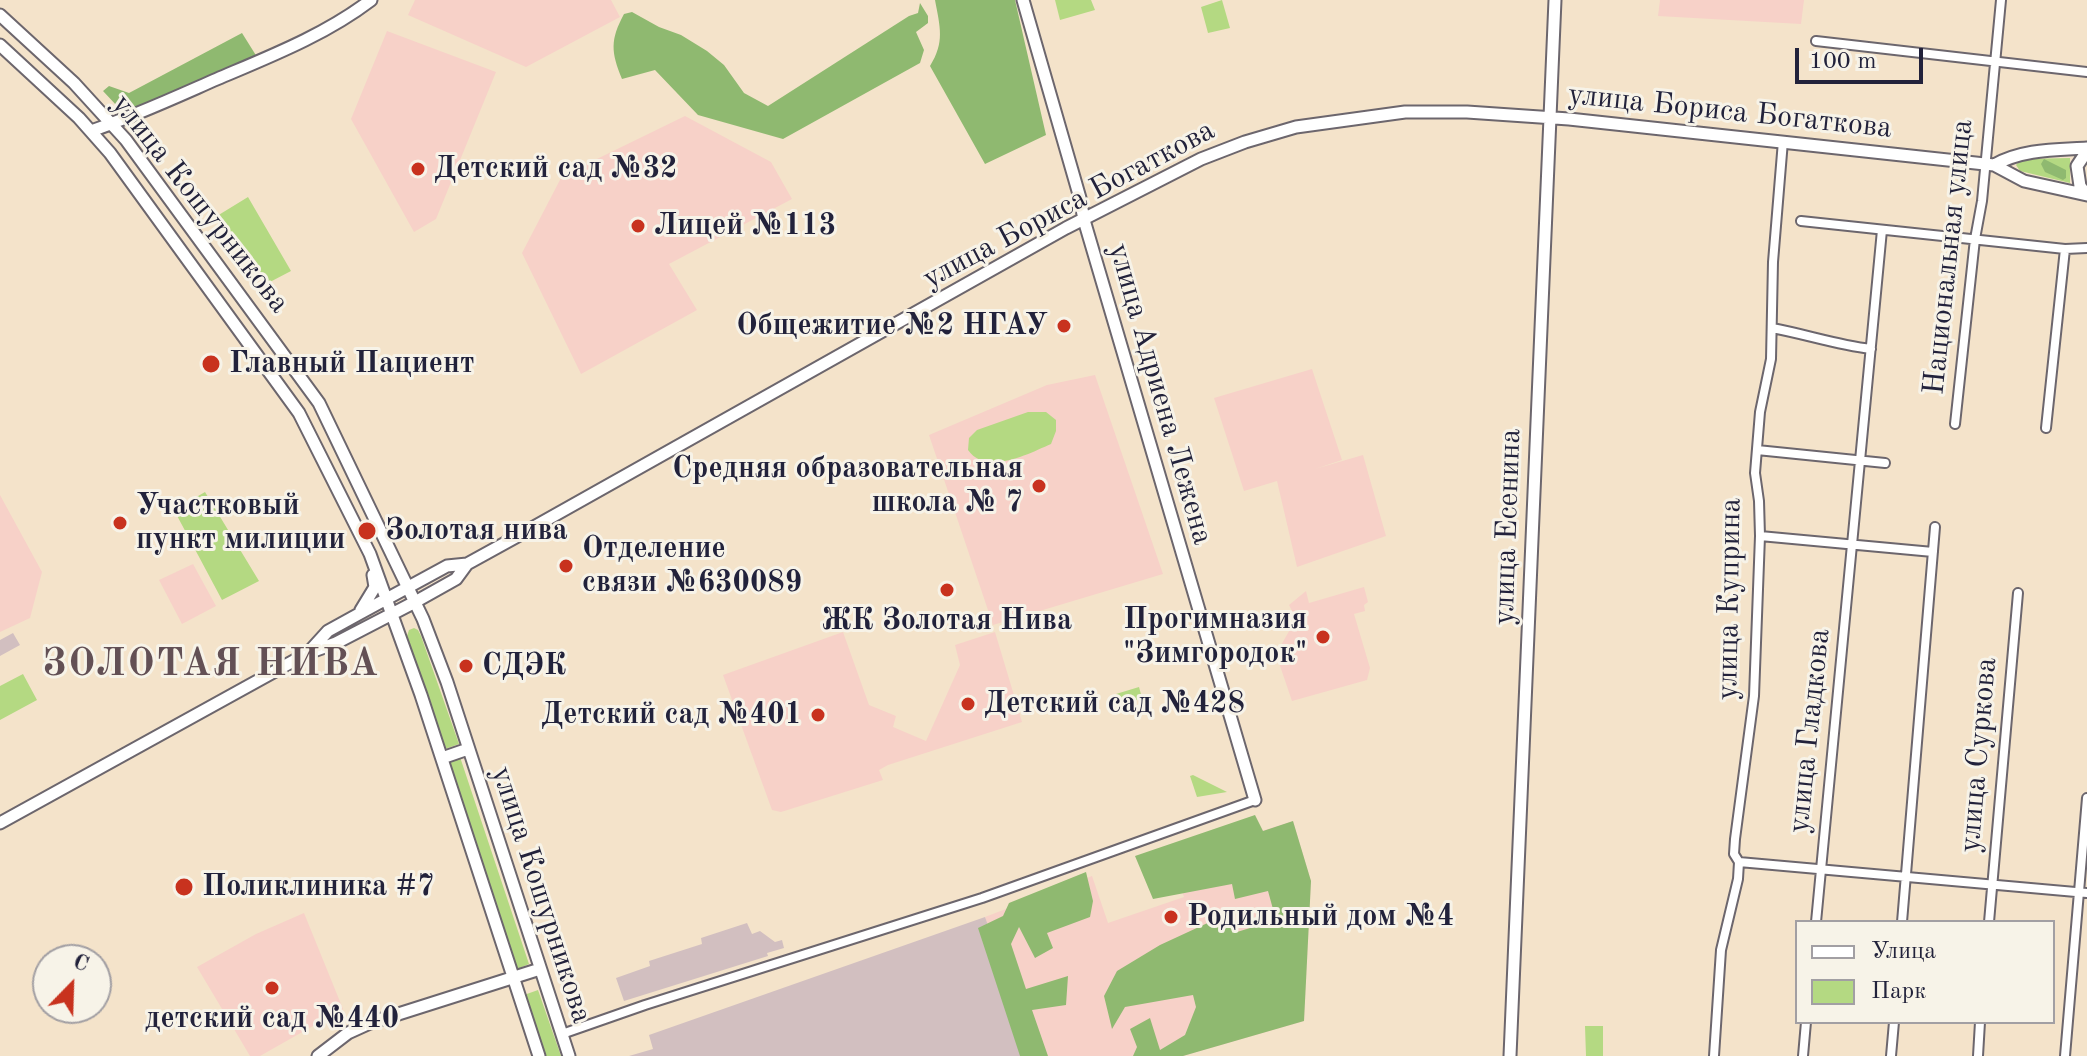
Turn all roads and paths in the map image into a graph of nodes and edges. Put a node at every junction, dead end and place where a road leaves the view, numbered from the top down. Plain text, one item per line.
1 (371, 0) edge
2 (1023, 0) edge
3 (1555, 0) edge
4 (2001, 0) edge
5 (0, 15) edge
6 (1816, 41) dead end
7 (0, 45) edge
8 (1993, 62) junction
9 (2087, 72) edge
10 (1548, 117) junction
11 (111, 124) junction
12 (91, 131) junction
13 (1783, 141) junction
14 (2087, 149) edge
15 (1989, 165) junction
16 (2087, 194) edge
17 (1084, 220) junction
18 (1801, 221) dead end
19 (1882, 230) junction
20 (1975, 239) junction
21 (2087, 248) edge
22 (2065, 249) junction
23 (1772, 328) junction
24 (1871, 349) junction
25 (1955, 424) dead end
26 (2046, 428) dead end
27 (1757, 450) junction
28 (1860, 460) junction
29 (1885, 463) dead end
30 (1935, 527) dead end
31 (1760, 536) junction
32 (1852, 545) junction
33 (367, 547) junction
34 (1933, 552) junction
35 (467, 564) junction
36 (409, 588) junction
37 (2018, 593) dead end
38 (386, 600) junction
39 (415, 602) junction
40 (357, 615) junction
41 (391, 615) junction
42 (308, 653) junction
43 (468, 749) junction
44 (442, 758) junction
45 (2087, 798) edge
46 (1255, 800) joint
47 (0, 823) edge
48 (1739, 862) junction
49 (1821, 869) junction
50 (1906, 876) junction
51 (1992, 882) junction
52 (2083, 892) edge
53 (1816, 920) edge
54 (1902, 920) edge
55 (1989, 920) edge
56 (540, 969) junction
57 (514, 979) junction
58 (1806, 1024) edge
59 (1894, 1024) edge
60 (1980, 1024) edge
61 (562, 1034) junction
62 (318, 1056) edge
63 (539, 1056) edge
64 (569, 1056) edge
65 (1510, 1056) edge
66 (1714, 1056) edge
67 (1803, 1056) edge
68 (1891, 1056) edge
69 (1978, 1056) edge
70 (2065, 1056) edge

1 - 11 main road
2 - 17 main road, улица Адриена Лежена
3 - 10 main road, улица Есенина
4 - 8 street, Национальная улица
5 - 11 main road, улица Кошурникова
6 - 8 street
7 - 12 main road, улица Кошурникова
8 - 9 street
8 - 15 street, Национальная улица
10 - 13 main road, улица Бориса Богаткова
10 - 17 main road, улица Бориса Богаткова
10 - 65 main road, улица Есенина
11 - 12 main road
11 - 36 main road, улица Кошурникова
12 - 33 main road, улица Кошурникова
13 - 15 main road, улица Бориса Богаткова
13 - 23 street, улица Куприна
14 - 15 main road, улица Бориса Богаткова
14 - 16 main road, улица Бориса Богаткова
15 - 16 main road, улица Бориса Богаткова
15 - 20 street, Национальная улица
17 - 35 main road, улица Бориса Богаткова
17 - 46 main road, улица Адриена Лежена
18 - 19 street
19 - 20 street
19 - 24 street, улица Гладкова
20 - 22 street
20 - 25 street, Национальная улица
21 - 22 street
22 - 26 street
23 - 24 street
23 - 27 street, улица Куприна
24 - 28 street, улица Гладкова
27 - 28 street
27 - 31 street, улица Куприна
28 - 29 street
28 - 32 street, улица Гладкова
30 - 34 street
31 - 32 street
31 - 48 street, улица Куприна
32 - 34 street
32 - 49 street, улица Гладкова
33 - 38 main road, улица Кошурникова
33 - 40 main road
34 - 50 street
35 - 36 main road, улица Бориса Богаткова
35 - 39 main road, улица Бориса Богаткова
36 - 38 main road, улица Бориса Богаткова
36 - 39 main road, улица Кошурникова
37 - 51 street, улица Суркова
38 - 40 main road, улица Бориса Богаткова
38 - 41 main road, улица Кошурникова
39 - 41 main road, улица Бориса Богаткова
39 - 43 main road, улица Кошурникова
40 - 42 main road, улица Бориса Богаткова
41 - 42 main road, улица Бориса Богаткова
41 - 44 main road, улица Кошурникова
42 - 47 main road, улица Бориса Богаткова
43 - 44 main road, улица Кошурникова
43 - 56 main road, улица Кошурникова
44 - 57 main road, улица Кошурникова
45 - 52 street
46 - 61 street
48 - 49 street
48 - 66 street, улица Куприна
49 - 50 street
49 - 53 street, улица Гладкова
50 - 51 street
50 - 54 street
51 - 52 street
51 - 55 street, улица Суркова
52 - 70 street
56 - 57 main road
56 - 61 main road, улица Кошурникова
57 - 62 main road
57 - 63 main road, улица Кошурникова
58 - 67 street
59 - 68 street
60 - 69 street
61 - 64 main road, улица Кошурникова

